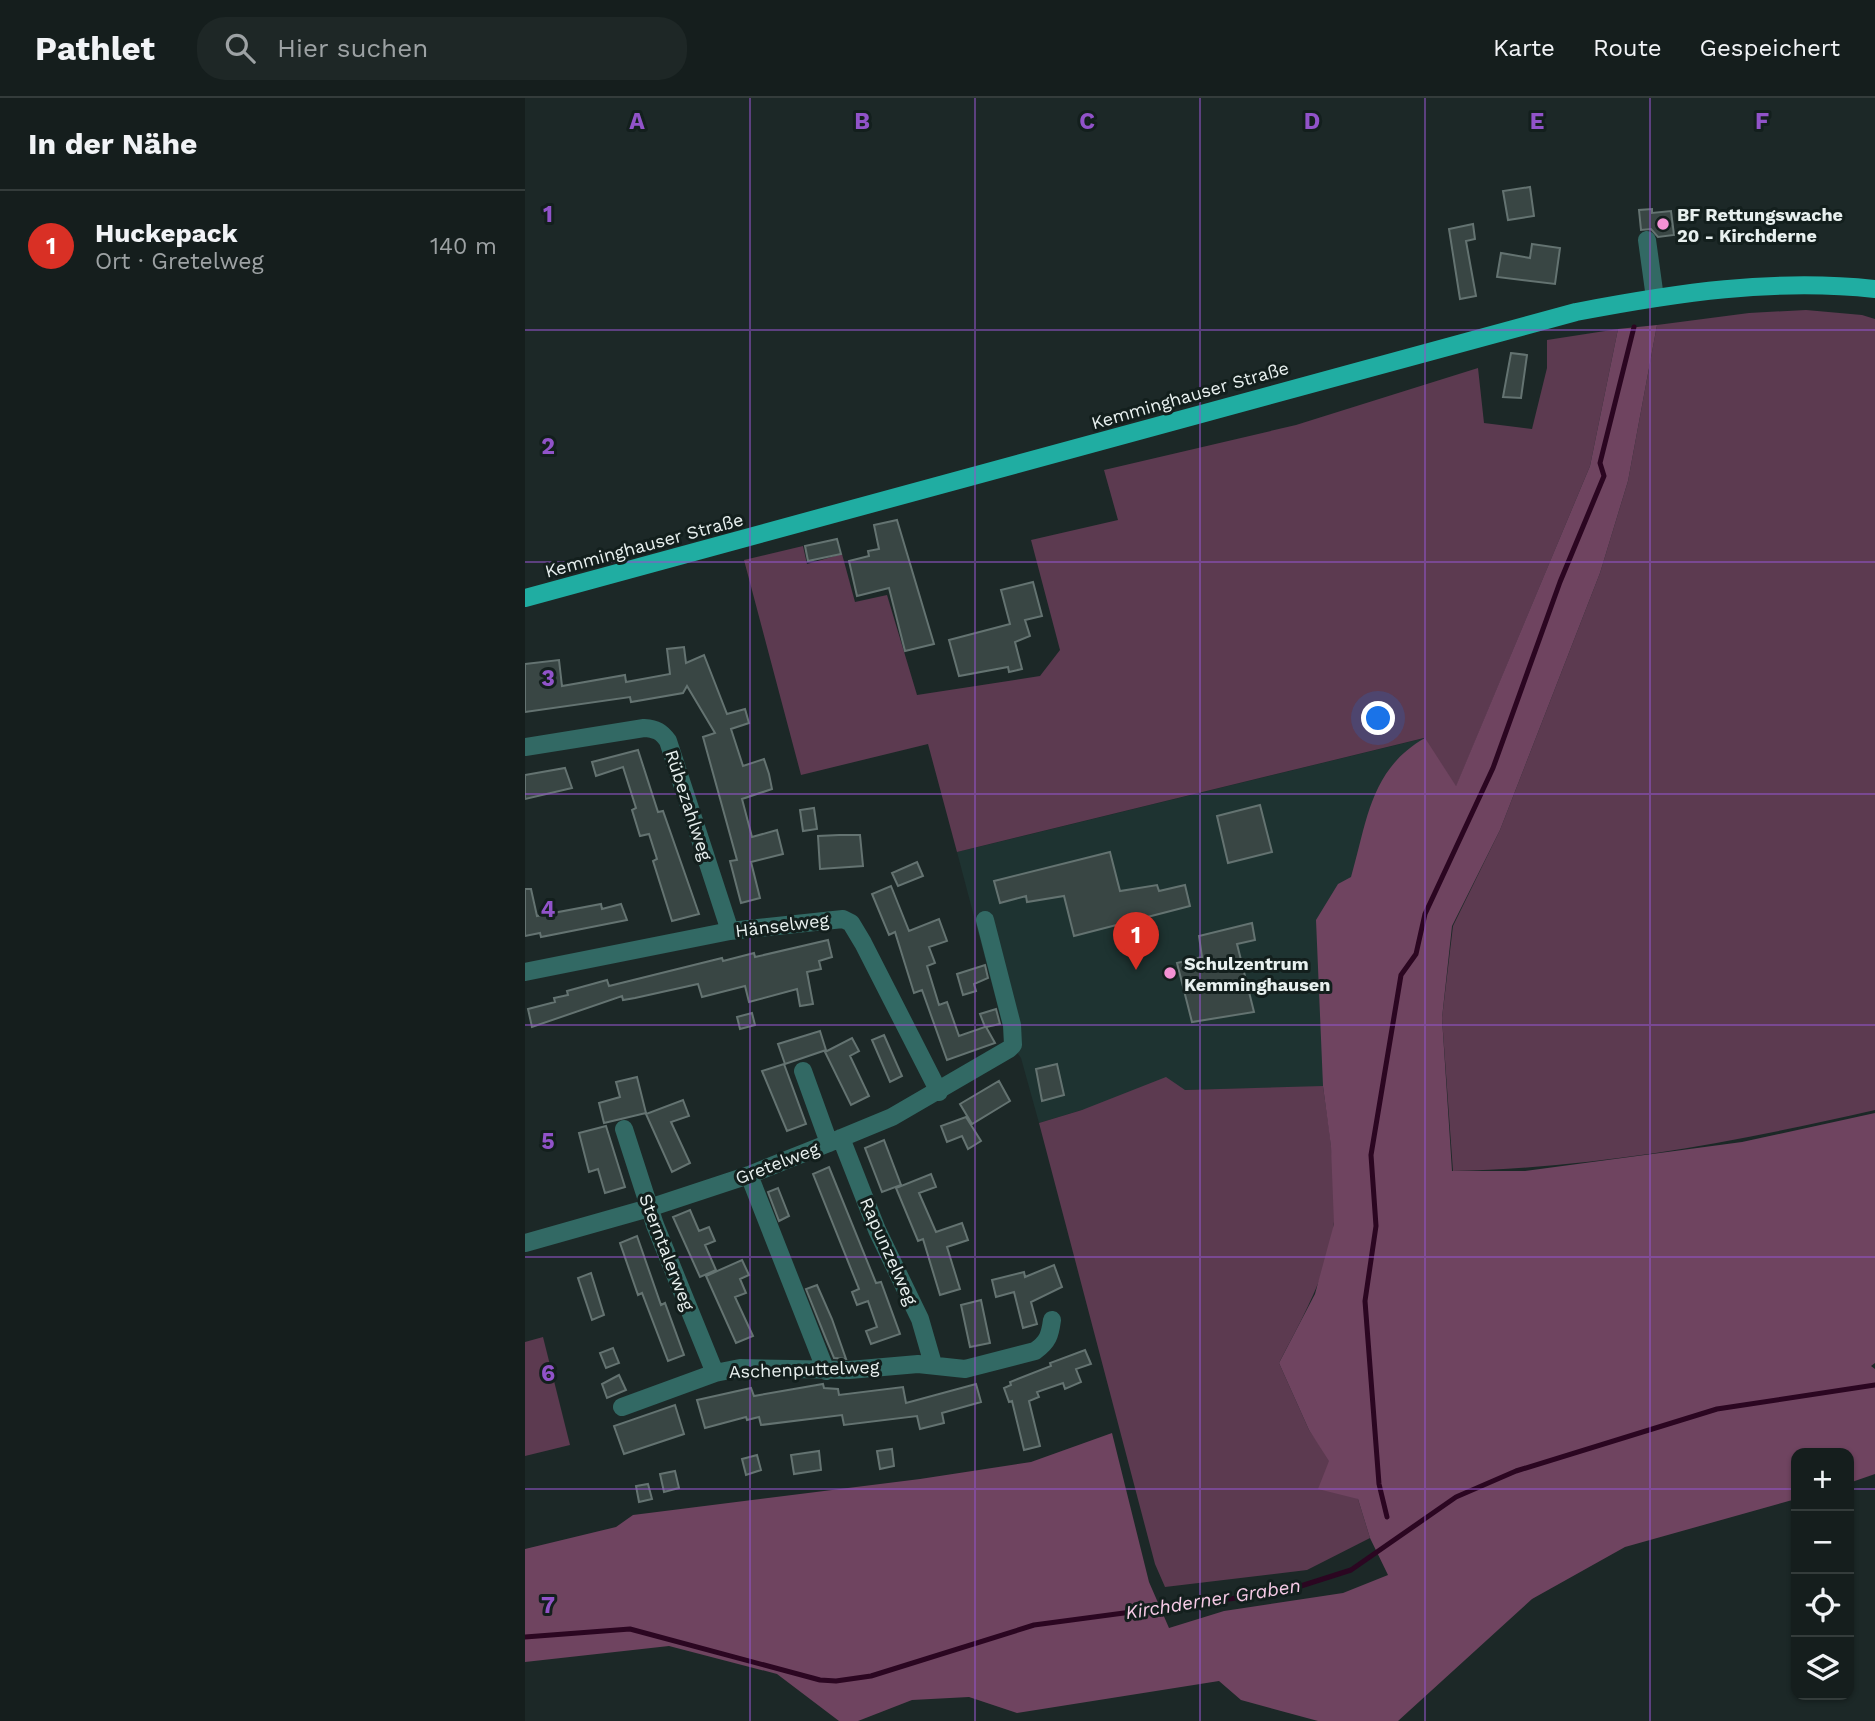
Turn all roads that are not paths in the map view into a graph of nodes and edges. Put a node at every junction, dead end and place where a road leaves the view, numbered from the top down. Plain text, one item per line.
1 (1647, 240) dead end
2 (1875, 289) edge
3 (1655, 298) junction
4 (525, 598) edge
5 (525, 747) edge
6 (985, 920) dead end
7 (730, 931) junction
8 (525, 972) edge
9 (803, 1072) dead end
10 (939, 1092) junction
11 (624, 1129) dead end
12 (835, 1141) junction
13 (749, 1175) junction
14 (649, 1208) junction
15 (525, 1243) edge
16 (1052, 1320) dead end
17 (933, 1364) junction
18 (826, 1371) junction
19 (715, 1373) junction
20 (622, 1407) dead end

1 - 3 street
2 - 3 main road, Kemminghauser Straße
3 - 4 main road, Kemminghauser Straße
5 - 7 street, Rübezahlweg
6 - 10 street, Gretelweg
7 - 8 street, Hänselweg
7 - 10 street, Hänselweg
9 - 12 street, Rapunzelweg
10 - 12 street, Gretelweg
11 - 14 street, Sterntalerweg
12 - 13 street, Gretelweg
12 - 17 street, Rapunzelweg
13 - 14 street, Gretelweg
13 - 18 street
14 - 15 street, Gretelweg
14 - 19 street, Sterntalerweg
16 - 17 street, Aschenputtelweg
17 - 18 street, Aschenputtelweg
18 - 19 street, Aschenputtelweg
19 - 20 street, Aschenputtelweg

